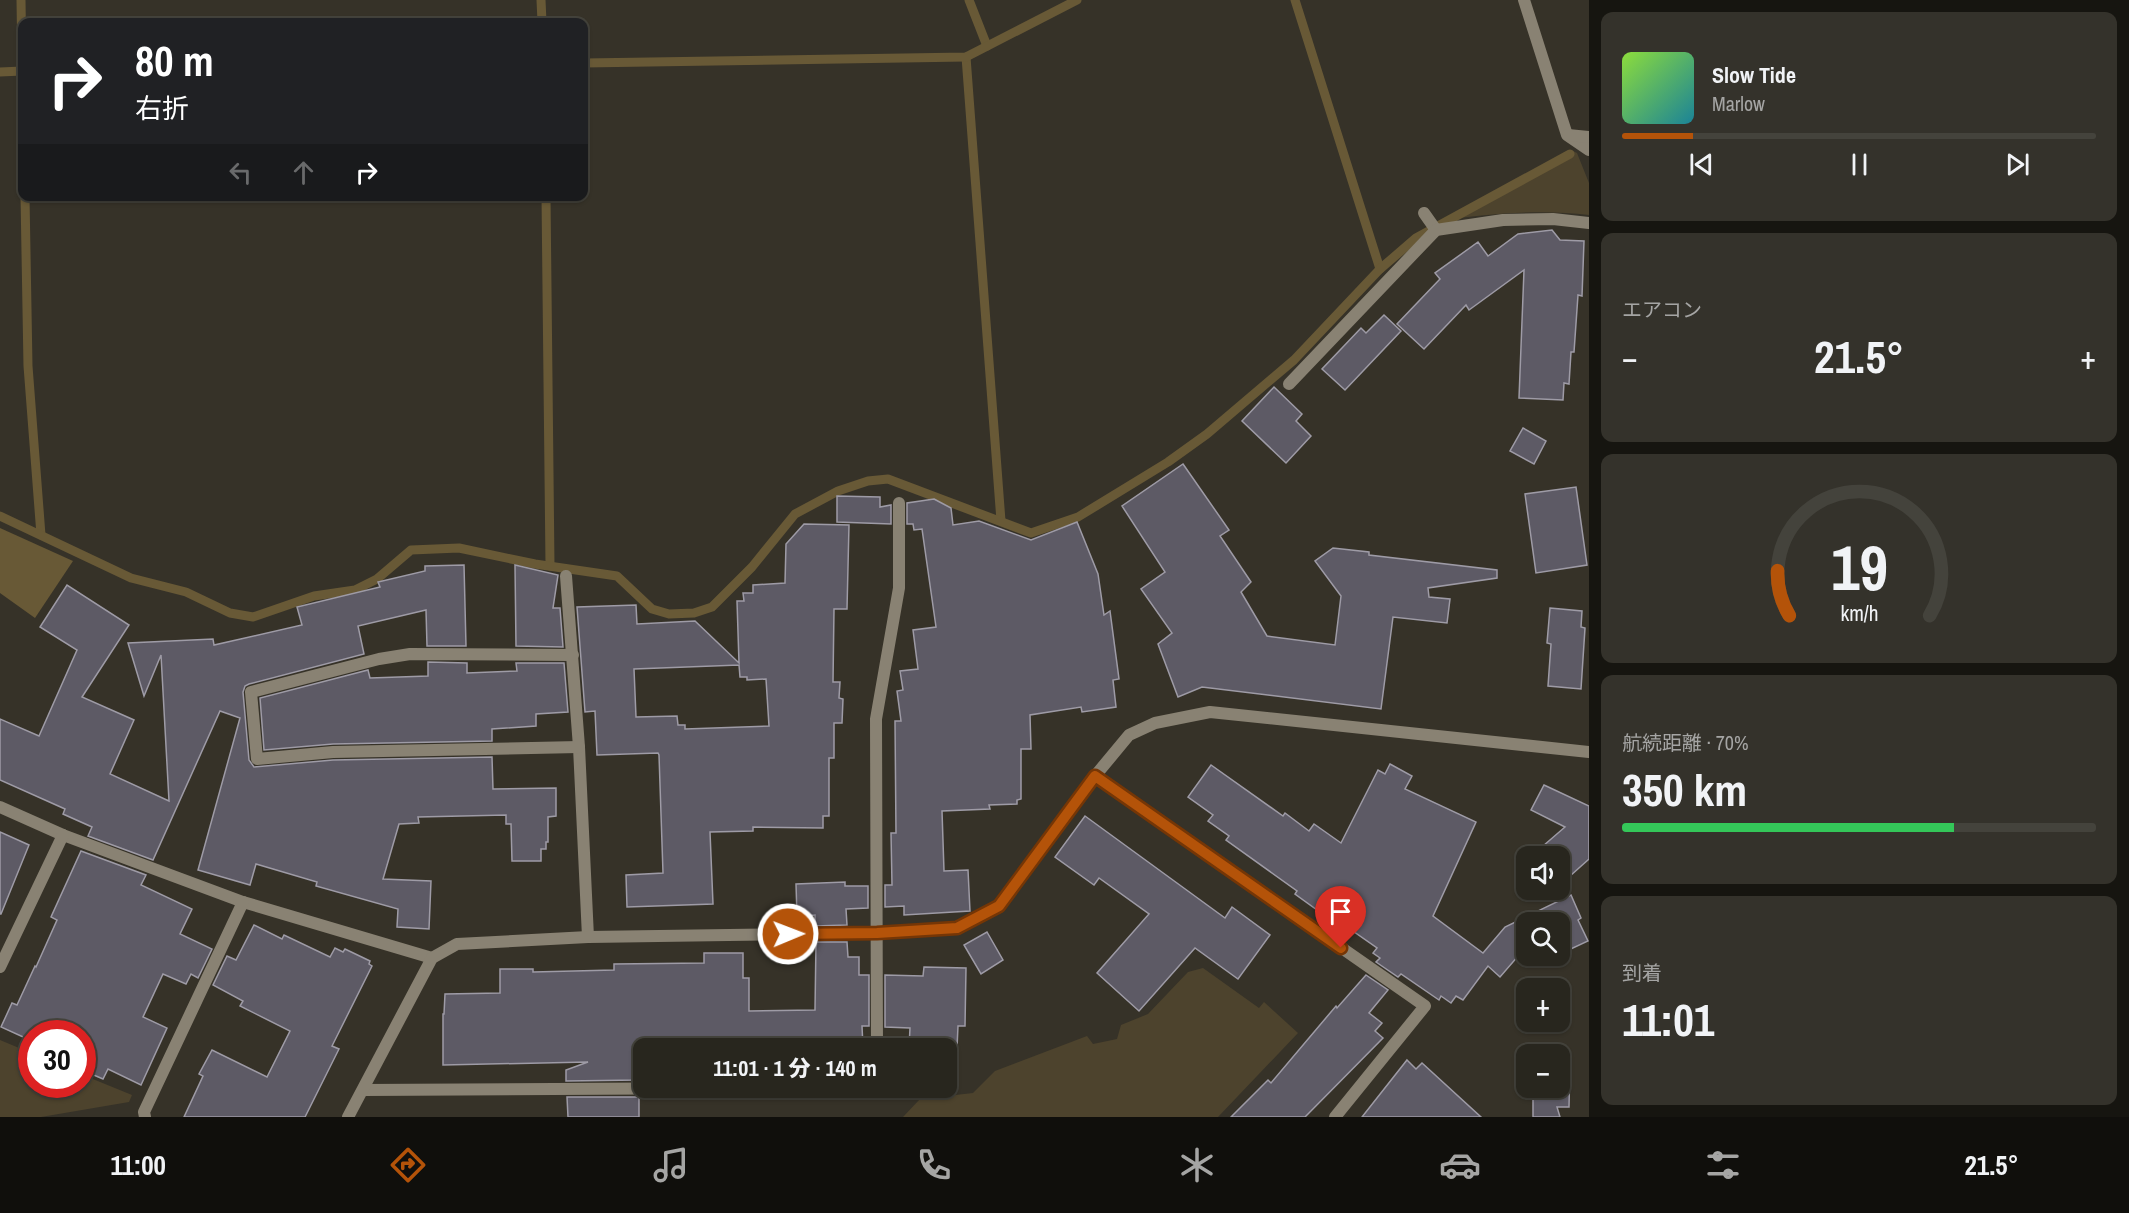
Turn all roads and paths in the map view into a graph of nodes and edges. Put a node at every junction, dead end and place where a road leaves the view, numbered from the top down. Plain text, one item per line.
1 (1524, 0) edge
2 (1567, 135) junction
3 (1589, 137) edge
4 (1589, 150) edge
5 (1424, 214) dead end
6 (1589, 222) edge
7 (1436, 230) junction
8 (1289, 384) dead end
9 (899, 503) dead end
10 (566, 576) dead end
11 (573, 655) junction
12 (579, 747) junction
13 (1589, 752) edge
14 (1095, 776) junction
15 (0, 807) edge
16 (63, 835) junction
17 (243, 902) junction
18 (877, 933) junction
19 (588, 937) junction
20 (432, 958) junction
21 (0, 967) edge
22 (877, 1038) edge
23 (633, 1089) edge
24 (363, 1090) junction
25 (145, 1117) edge
26 (348, 1117) edge
27 (1335, 1117) edge

1 - 2 street
2 - 3 street
2 - 4 street
5 - 7 street
6 - 7 street
7 - 8 street
9 - 18 street
10 - 11 street
11 - 12 street
11 - 12 street
12 - 19 street
13 - 14 street
14 - 18 street
14 - 27 street
15 - 16 street
16 - 17 street
16 - 21 street
17 - 20 street
17 - 25 street
18 - 19 street
18 - 22 street
19 - 20 street
20 - 24 street
23 - 24 street
24 - 26 street

